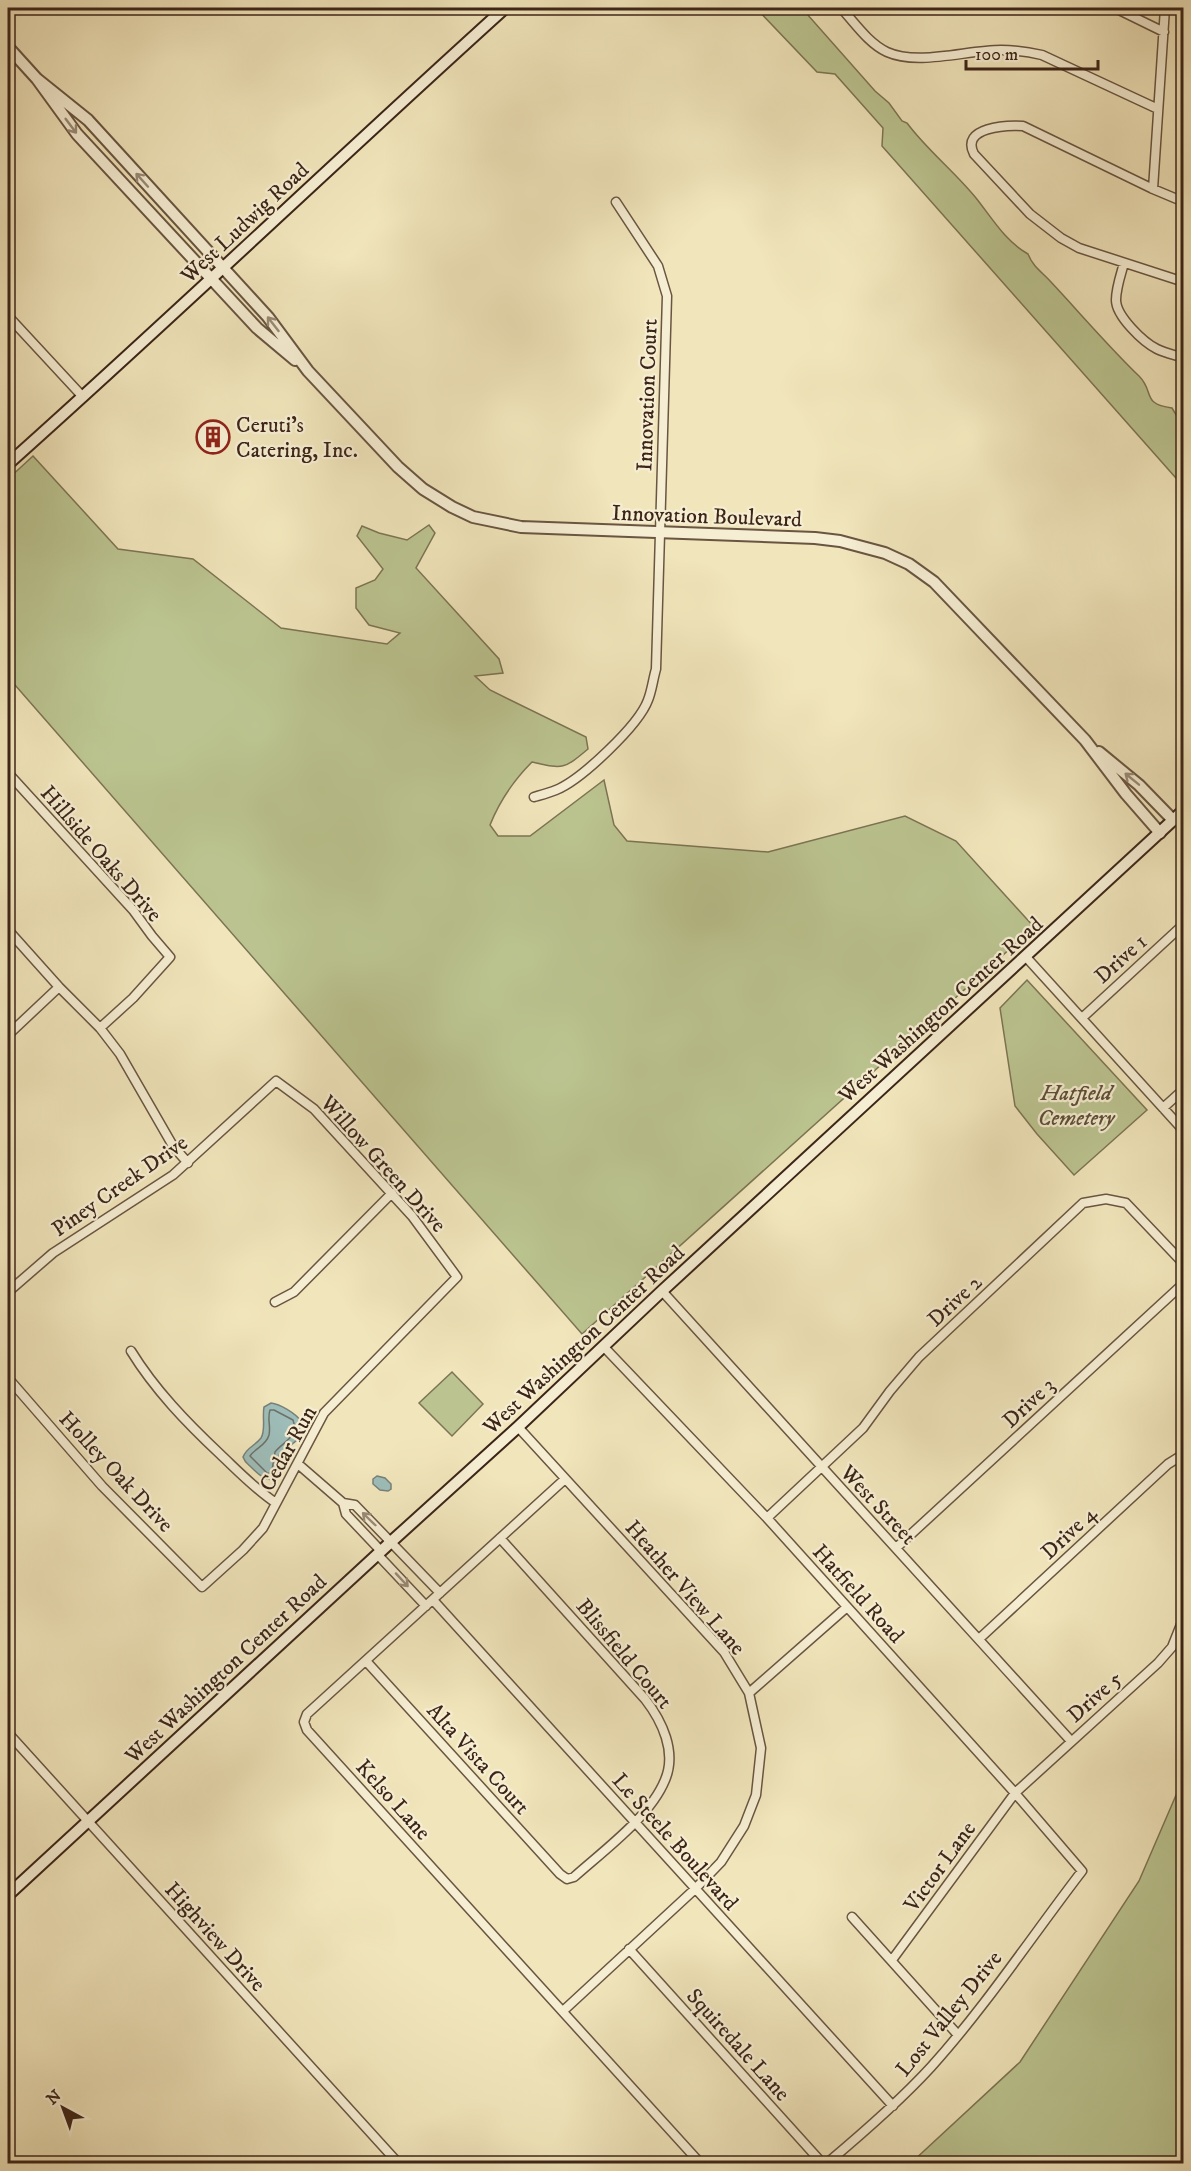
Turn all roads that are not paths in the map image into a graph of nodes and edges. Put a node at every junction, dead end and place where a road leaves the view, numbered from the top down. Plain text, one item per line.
1 (505, 8) edge
2 (841, 8) edge
3 (1115, 8) edge
4 (1165, 8) edge
5 (1164, 32) junction
6 (8, 47) edge
7 (37, 79) junction
8 (1158, 109) junction
9 (1153, 189) junction
10 (616, 202) dead end
11 (1184, 202) edge
12 (1124, 263) junction
13 (222, 269) junction
14 (211, 279) junction
15 (1184, 282) edge
16 (8, 316) edge
17 (1184, 358) edge
18 (308, 371) junction
19 (83, 397) junction
20 (8, 464) edge
21 (660, 532) junction
22 (1085, 741) junction
23 (8, 773) edge
24 (534, 797) dead end
25 (1184, 810) edge
26 (1173, 820) junction
27 (1160, 832) junction
28 (1184, 924) edge
29 (8, 930) edge
30 (1026, 957) junction
31 (60, 987) junction
32 (1082, 1018) junction
33 (100, 1028) junction
34 (8, 1035) edge
35 (276, 1081) joint
36 (1184, 1089) edge
37 (1163, 1108) junction
38 (1184, 1131) edge
39 (188, 1163) junction
40 (392, 1193) junction
41 (1184, 1264) edge
42 (457, 1277) joint
43 (1184, 1283) edge
44 (662, 1291) junction
45 (8, 1292) edge
46 (275, 1302) dead end
47 (603, 1346) junction
48 (131, 1352) dead end
49 (8, 1378) edge
50 (519, 1427) junction
51 (1184, 1454) edge
52 (298, 1464) junction
53 (820, 1467) junction
54 (565, 1479) junction
55 (276, 1503) junction
56 (343, 1503) junction
57 (767, 1518) junction
58 (500, 1538) junction
59 (392, 1541) junction
60 (896, 1548) junction
61 (379, 1553) junction
62 (202, 1587) joint
63 (440, 1593) junction
64 (429, 1603) junction
65 (847, 1607) junction
66 (1184, 1617) edge
67 (979, 1639) junction
68 (366, 1661) junction
69 (749, 1694) junction
70 (8, 1733) edge
71 (1071, 1741) junction
72 (1015, 1793) junction
73 (89, 1822) junction
74 (634, 1822) junction
75 (1082, 1870) joint
76 (567, 1879) joint
77 (695, 1889) junction
78 (8, 1895) edge
79 (852, 1917) dead end
80 (629, 1949) junction
81 (892, 1960) junction
82 (563, 2011) junction
83 (958, 2035) junction
84 (892, 2106) junction
85 (399, 2163) edge
86 (701, 2163) edge
87 (824, 2163) edge

1 - 13 main road, West Ludwig Road
2 - 8 street
3 - 5 street
4 - 5 street
5 - 8 street
6 - 7 main road, Innovation Boulevard
13 -> 7 main road, Innovation Boulevard
7 -> 14 main road, Innovation Boulevard
8 - 9 street
9 - 11 street
9 - 12 street
10 - 21 street, Innovation Court
12 - 15 street
12 - 17 street
13 - 14 main road, West Ludwig Road
18 -> 13 main road, Innovation Boulevard
14 - 18 main road, Innovation Boulevard
14 - 19 main road, West Ludwig Road
16 - 19 street
18 - 21 main road, Innovation Boulevard
19 - 20 main road, West Ludwig Road
21 - 22 main road, Innovation Boulevard
21 - 24 street, Innovation Court
26 -> 22 main road, Innovation Boulevard
22 - 27 main road, Innovation Boulevard
23 - 33 street, Hillside Oaks Drive
25 - 26 main road, West Washington Center Road
26 - 27 main road, West Washington Center Road
27 - 30 main road, West Washington Center Road
28 - 32 street, Drive 1
29 - 31 street
30 - 32 street
30 - 44 main road, West Washington Center Road
31 - 33 street
31 - 34 street
32 - 37 street
33 - 39 street
35 - 39 street, Piney Creek Drive
35 - 40 street, Willow Green Drive
36 - 37 street
37 - 38 street
39 - 45 street, Piney Creek Drive
40 - 42 street, Willow Green Drive
40 - 46 street
41 - 53 street, Drive 2
42 - 52 street, Cedar Run
43 - 60 street, Drive 3
44 - 47 main road, West Washington Center Road
44 - 53 street, West Street
47 - 50 main road, West Washington Center Road
47 - 57 street, Hatfield Road
48 - 55 street
49 - 62 street, Holley Oak Drive
50 - 54 street, Heather View Lane
50 - 59 main road, West Washington Center Road
51 - 67 street, Drive 4
52 - 55 street, Cedar Run
52 - 56 street
53 - 57 street, Drive 2
53 - 60 street, West Street
54 - 58 street, Kelso Lane
54 - 69 street, Heather View Lane
55 - 62 street, Cedar Run
59 -> 56 street
56 - 61 street, Le Steele Boulevard
57 - 65 street, Hatfield Road
58 - 63 street, Kelso Lane
58 - 74 street, Blissfield Court
59 - 61 main road, West Washington Center Road
59 - 63 street
60 - 67 street, West Street
61 -> 64 street, Le Steele Boulevard
61 - 73 main road, West Washington Center Road
63 - 64 street, Kelso Lane
64 - 68 street, Kelso Lane
64 - 74 street, Le Steele Boulevard
65 - 69 street
65 - 72 street, Hatfield Road
66 - 71 street, Drive 5
67 - 71 street, West Street
68 - 76 street, Alta Vista Court
68 - 82 street, Kelso Lane
69 - 77 street, Heather View Lane
70 - 73 street, Highview Drive
71 - 72 street, Drive 5
72 - 75 street, Hatfield Road
72 - 81 street, Victor Lane
73 - 78 main road, West Washington Center Road
73 - 85 street, Highview Drive
74 - 76 street, Blissfield Court
74 - 77 street, Le Steele Boulevard
75 - 83 street, Lost Valley Drive
77 - 80 street, Heather View Lane
77 - 84 street, Le Steele Boulevard
79 - 81 street
80 - 82 street, Heather View Lane
80 - 87 street, Squiredale Lane
81 - 83 street
82 - 86 street, Kelso Lane
83 - 84 street, Lost Valley Drive
84 - 87 street, Lost Valley Drive

